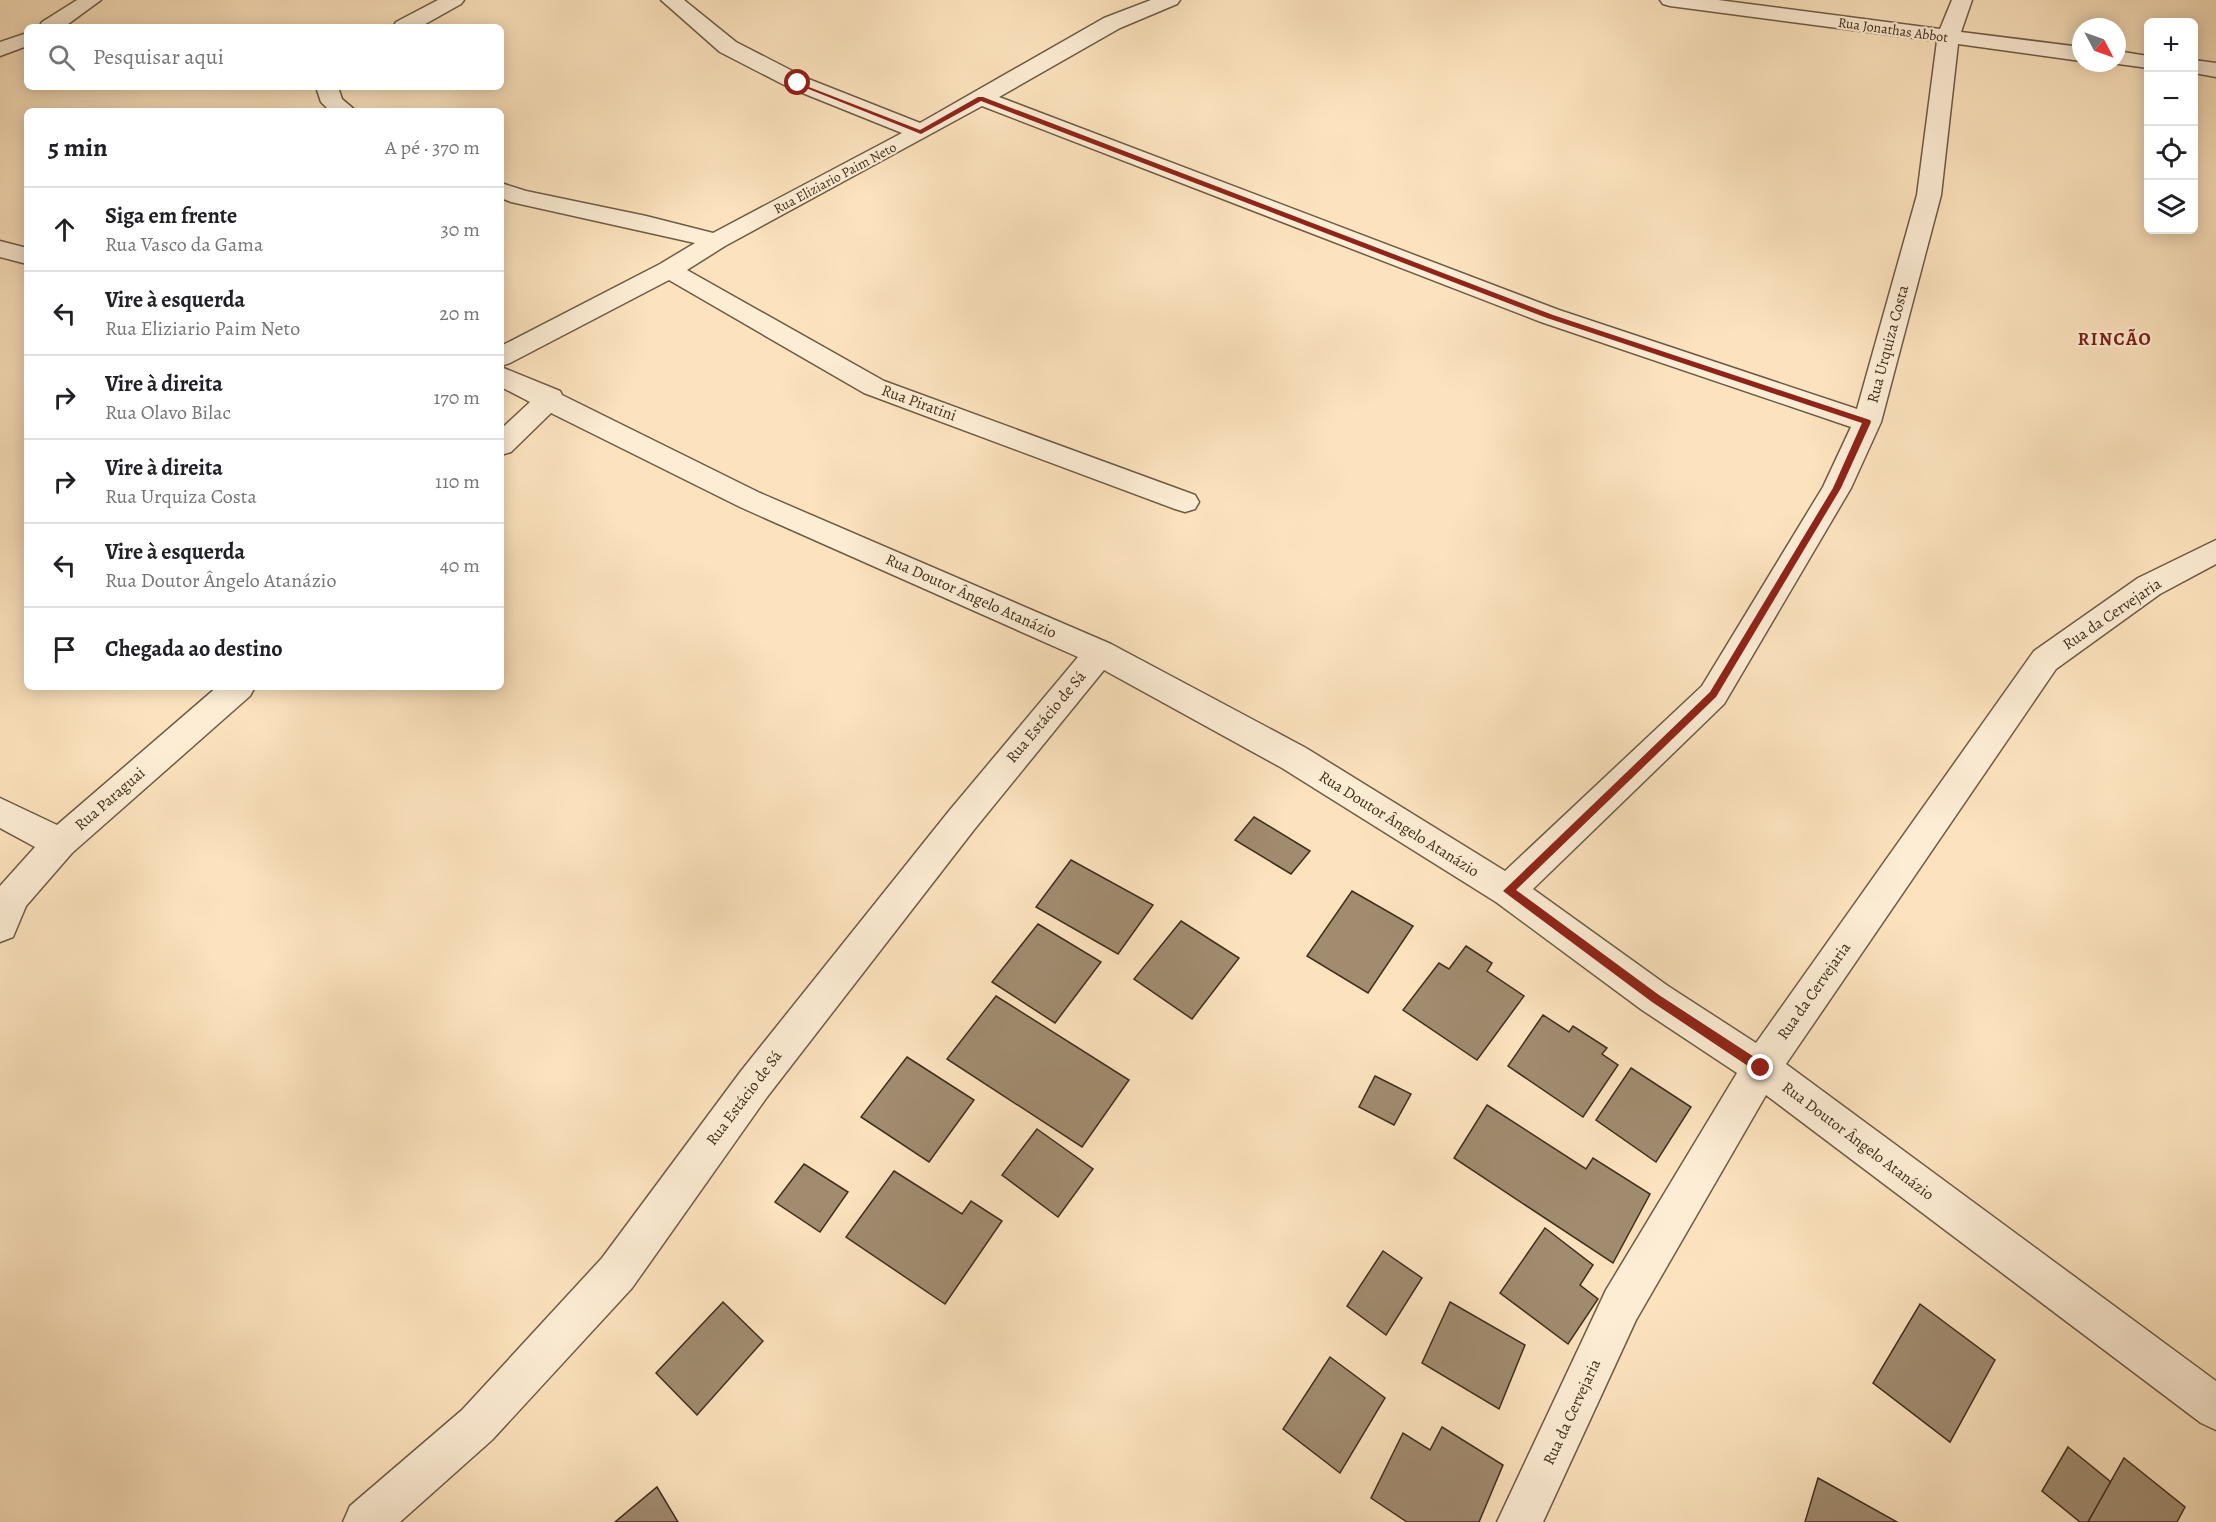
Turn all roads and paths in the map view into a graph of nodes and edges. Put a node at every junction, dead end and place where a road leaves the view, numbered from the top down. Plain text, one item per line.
1 (91, 0) edge
2 (454, 0) edge
3 (671, 0) edge
4 (1170, 0) edge
5 (1670, 0) edge
6 (1962, 0) edge
7 (55, 24) edge
8 (410, 24) edge
9 (1948, 37) junction
10 (24, 40) edge
11 (0, 49) edge
12 (2072, 53) edge
13 (2126, 59) edge
14 (2144, 61) edge
15 (2198, 68) edge
16 (2216, 70) edge
17 (328, 90) edge
18 (981, 98) junction
19 (341, 108) edge
20 (921, 132) junction
21 (504, 191) edge
22 (716, 241) junction
23 (0, 249) edge
24 (24, 255) edge
25 (669, 270) junction
26 (504, 355) edge
27 (504, 377) edge
28 (550, 398) junction
29 (1867, 422) junction
30 (504, 442) edge
31 (1185, 502) dead end
32 (2216, 551) edge
33 (1100, 653) junction
34 (236, 690) edge
35 (0, 812) edge
36 (60, 843) junction
37 (1508, 891) junction
38 (0, 926) edge
39 (1761, 1068) junction
40 (2216, 1408) edge
41 (366, 1522) edge
42 (1520, 1522) edge

1 - 7 street
2 - 8 street
3 - 20 street
4 - 18 street, Rua Eliziario Paim Neto
5 - 9 street, Rua Jonathas Abbot
6 - 9 street, Rua Urquiza Costa
9 - 12 street, Rua Jonathas Abbot
9 - 29 street, Rua Urquiza Costa
10 - 11 street
13 - 14 street
15 - 16 street
17 - 19 street
18 - 20 street, Rua Eliziario Paim Neto
18 - 29 street
20 - 22 street, Rua Eliziario Paim Neto
21 - 22 street
22 - 25 street, Rua Eliziario Paim Neto
23 - 24 street
25 - 26 street, Rua Eliziario Paim Neto
25 - 31 street, Rua Piratini
27 - 28 street, Rua Doutor Ângelo Atanázio
28 - 30 street
28 - 33 street, Rua Doutor Ângelo Atanázio
29 - 37 street, Rua Urquiza Costa
32 - 39 street, Rua da Cervejaria
33 - 37 street, Rua Doutor Ângelo Atanázio
33 - 41 street, Rua Estácio de Sá
34 - 36 street, Rua Paraguai
35 - 36 street
36 - 38 street, Rua Paraguai
37 - 39 street, Rua Doutor Ângelo Atanázio
39 - 40 street, Rua Doutor Ângelo Atanázio
39 - 42 street, Rua da Cervejaria

